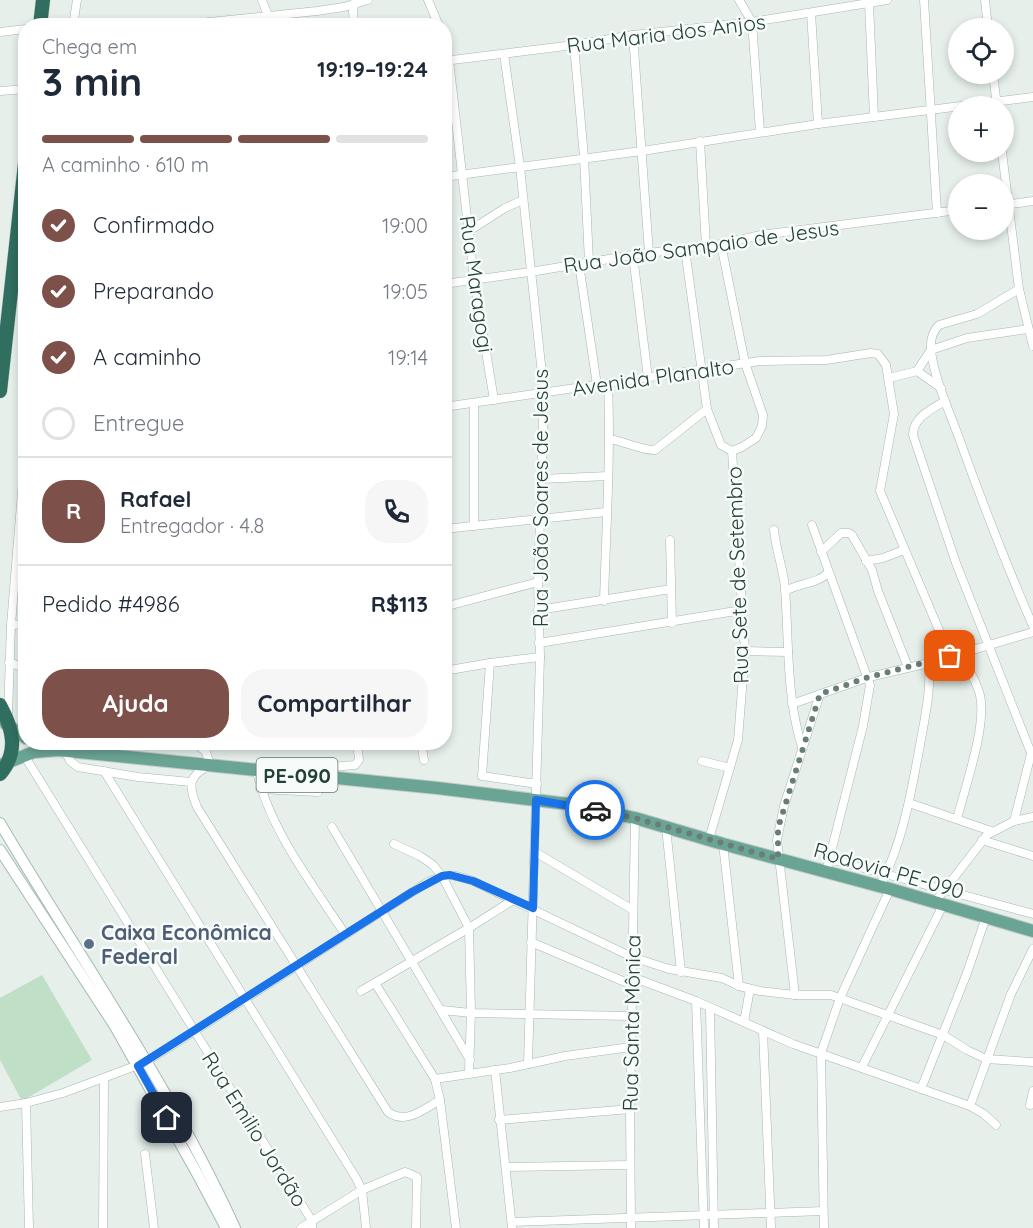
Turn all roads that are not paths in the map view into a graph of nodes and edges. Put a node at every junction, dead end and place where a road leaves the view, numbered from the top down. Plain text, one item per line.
1 (43, 0) edge
2 (77, 0) edge
3 (262, 0) edge
4 (368, 0) edge
5 (428, 0) edge
6 (739, 0) edge
7 (887, 0) edge
8 (924, 0) edge
9 (985, 0) edge
10 (355, 2) edge
11 (869, 3) junction
12 (811, 13) junction
13 (268, 16) junction
14 (41, 18) edge
15 (75, 18) edge
16 (248, 18) edge
17 (354, 18) edge
18 (436, 18) edge
19 (987, 18) edge
20 (752, 22) junction
21 (18, 30) edge
22 (0, 32) edge
23 (633, 35) junction
24 (574, 45) junction
25 (504, 54) junction
26 (452, 60) edge
27 (18, 90) edge
28 (0, 91) edge
29 (1033, 97) edge
30 (1014, 100) edge
31 (452, 101) edge
32 (948, 108) edge
33 (931, 110) junction
34 (874, 117) junction
35 (818, 124) junction
36 (760, 132) junction
37 (700, 141) junction
38 (642, 151) junction
39 (584, 157) junction
40 (520, 167) junction
41 (463, 175) junction
42 (452, 176) edge
43 (523, 200) junction
44 (1033, 201) edge
45 (1014, 203) edge
46 (948, 211) edge
47 (937, 213) junction
48 (18, 228) edge
49 (469, 231) junction
50 (1011, 240) edge
51 (721, 244) junction
52 (706, 246) junction
53 (685, 249) junction
54 (649, 253) junction
55 (633, 255) junction
56 (590, 262) junction
57 (579, 264) junction
58 (530, 272) junction
59 (474, 279) junction
60 (452, 283) edge
61 (1019, 290) junction
62 (1028, 329) junction
63 (1033, 346) edge
64 (931, 350) junction
65 (745, 363) junction
66 (702, 370) junction
67 (916, 370) junction
68 (648, 378) junction
69 (889, 378) junction
70 (608, 384) junction
71 (597, 385) junction
72 (941, 388) junction
73 (0, 391) edge
74 (544, 393) junction
75 (494, 400) junction
76 (945, 401) junction
77 (474, 403) junction
78 (452, 406) edge
79 (707, 408) junction
80 (610, 439) junction
81 (732, 451) junction
82 (608, 476) junction
83 (541, 479) junction
84 (606, 512) junction
85 (540, 519) junction
86 (812, 525) dead end
87 (474, 526) junction
88 (452, 528) edge
89 (774, 530) dead end
90 (670, 540) dead end
91 (18, 541) edge
92 (904, 550) junction
93 (820, 552) junction
94 (866, 561) junction
95 (828, 573) junction
96 (538, 582) junction
97 (671, 589) junction
98 (785, 591) junction
99 (604, 601) junction
100 (452, 605) edge
101 (538, 610) junction
102 (742, 610) junction
103 (672, 623) junction
104 (11, 625) junction
105 (18, 625) edge
106 (1033, 626) edge
107 (1033, 632) edge
108 (539, 643) junction
109 (989, 644) junction
110 (745, 651) junction
111 (789, 652) junction
112 (960, 653) junction
113 (950, 656) junction
114 (540, 657) junction
115 (9, 662) junction
116 (490, 663) junction
117 (929, 663) junction
118 (18, 666) edge
119 (908, 668) junction
120 (452, 670) edge
121 (869, 677) junction
122 (820, 694) junction
123 (792, 704) junction
124 (0, 705) edge
125 (6, 722) edge
126 (18, 732) edge
127 (802, 748) junction
128 (58, 750) edge
129 (204, 750) edge
130 (358, 750) edge
131 (422, 750) edge
132 (61, 751) junction
133 (24, 755) junction
134 (1032, 756) edge
135 (424, 760) dead end
136 (702, 761) dead end
137 (4, 764) edge
138 (210, 765) junction
139 (730, 768) junction
140 (104, 771) junction
141 (257, 771) junction
142 (0, 774) edge
143 (302, 776) junction
144 (191, 782) junction
145 (537, 784) junction
146 (260, 789) junction
147 (318, 792) dead end
148 (536, 800) junction
149 (909, 803) junction
150 (1033, 817) edge
151 (635, 818) junction
152 (957, 819) junction
153 (1014, 821) junction
154 (0, 824) edge
155 (332, 827) dead end
156 (666, 827) junction
157 (992, 831) junction
158 (709, 839) junction
159 (982, 840) junction
160 (394, 844) dead end
161 (723, 844) junction
162 (0, 850) edge
163 (535, 852) junction
164 (1033, 856) edge
165 (778, 859) junction
166 (830, 859) junction
167 (825, 872) junction
168 (886, 875) junction
169 (442, 876) junction
170 (885, 888) junction
171 (944, 890) junction
172 (513, 900) junction
173 (939, 904) junction
174 (533, 908) junction
175 (633, 910) junction
176 (381, 912) junction
177 (1033, 914) edge
178 (986, 917) junction
179 (469, 928) junction
180 (1033, 931) edge
181 (345, 934) junction
182 (531, 942) junction
183 (1033, 949) edge
184 (632, 957) junction
185 (412, 961) junction
186 (296, 966) junction
187 (681, 972) junction
188 (632, 981) junction
189 (375, 983) junction
190 (739, 986) junction
191 (750, 990) junction
192 (360, 991) dead end
193 (795, 995) junction
194 (840, 998) junction
195 (244, 999) junction
196 (696, 1001) junction
197 (710, 1008) junction
198 (442, 1010) junction
199 (471, 1013) junction
200 (529, 1013) junction
201 (631, 1016) junction
202 (888, 1016) junction
203 (744, 1022) junction
204 (119, 1026) junction
205 (763, 1031) junction
206 (194, 1032) junction
207 (943, 1035) junction
208 (631, 1047) junction
209 (822, 1053) junction
210 (986, 1059) junction
211 (470, 1060) junction
212 (1033, 1062) edge
213 (142, 1064) junction
214 (528, 1064) junction
215 (862, 1067) junction
216 (495, 1070) junction
217 (469, 1073) junction
218 (104, 1079) junction
219 (435, 1079) junction
220 (921, 1089) junction
221 (1033, 1091) edge
222 (440, 1100) junction
223 (26, 1103) junction
224 (1030, 1105) dead end
225 (970, 1106) junction
226 (0, 1107) edge
227 (630, 1109) junction
228 (499, 1120) junction
229 (996, 1125) dead end
230 (713, 1140) junction
231 (701, 1142) junction
232 (145, 1154) dead end
233 (630, 1165) junction
234 (506, 1167) junction
235 (362, 1190) junction
236 (823, 1211) junction
237 (771, 1214) junction
238 (704, 1216) junction
239 (714, 1216) junction
240 (631, 1224) edge
241 (312, 1225) edge
242 (512, 1225) edge
243 (29, 1228) edge
244 (103, 1228) edge
245 (154, 1228) edge
246 (226, 1228) edge
247 (236, 1228) edge
248 (301, 1228) edge
249 (366, 1228) edge
250 (416, 1228) edge
251 (456, 1228) edge
252 (704, 1228) edge
253 (714, 1228) edge
254 (771, 1228) edge
255 (824, 1228) edge

1 - 14 highway
2 - 15 street
3 - 13 street
4 - 10 street
5 - 18 street
6 - 20 street
7 - 11 street, Rua Maria dos Anjos
8 - 33 street
9 - 19 street
10 - 13 street
10 - 17 street
11 - 12 street, Rua Maria dos Anjos
11 - 34 street
12 - 20 street, Rua Maria dos Anjos
12 - 35 street
13 - 16 street
20 - 23 street, Rua Maria dos Anjos
20 - 36 street
21 - 22 street
23 - 24 street, Rua Maria dos Anjos
23 - 38 street
24 - 25 street, Rua Maria dos Anjos
24 - 39 street
25 - 26 street, Rua Maria dos Anjos
25 - 40 street, Rua João Soares de Jesus
27 - 28 street
29 - 30 street
31 - 41 street, Rua Maragogi
32 - 33 street
33 - 34 street
33 - 47 street
34 - 35 street
35 - 36 street
36 - 37 street
37 - 38 street
37 - 52 street
38 - 39 street
38 - 54 street
39 - 40 street
39 - 56 street
40 - 41 street
40 - 43 street, Rua João Soares de Jesus
41 - 42 street
41 - 49 street, Rua Maragogi
43 - 49 street
43 - 58 street, Rua João Soares de Jesus
44 - 45 street
46 - 47 street, Rua João Sampaio de Jesus
47 - 51 street, Rua João Sampaio de Jesus
48 - 73 highway
49 - 59 street, Rua Maragogi
50 - 61 street
51 - 52 street, Rua João Sampaio de Jesus
51 - 65 street
52 - 53 street, Rua João Sampaio de Jesus
53 - 54 street, Rua João Sampaio de Jesus
53 - 66 street
54 - 55 street, Rua João Sampaio de Jesus
55 - 56 street, Rua João Sampaio de Jesus
55 - 68 street
56 - 57 street, Rua João Sampaio de Jesus
57 - 58 street, Rua João Sampaio de Jesus
57 - 71 street
58 - 59 street, Rua João Sampaio de Jesus
58 - 74 street, Rua João Soares de Jesus
59 - 60 street, Rua João Sampaio de Jesus
59 - 75 street, Rua Maragogi
61 - 62 street
61 - 64 street
62 - 63 street
62 - 64 street
64 - 67 street
64 - 72 street
65 - 66 street, Avenida Planalto
65 - 69 street, Avenida Planalto
65 - 81 street
66 - 68 street, Avenida Planalto
66 - 79 street
67 - 69 street
67 - 72 street
68 - 70 street, Avenida Planalto
69 - 92 street
70 - 71 street, Avenida Planalto
70 - 80 street
71 - 74 street, Avenida Planalto
72 - 76 street
74 - 75 street, Avenida Planalto
74 - 83 street, Rua João Soares de Jesus
75 - 77 street, Avenida Planalto
76 - 106 street
76 - 109 street
77 - 78 street, Avenida Planalto
77 - 87 street
79 - 80 street
79 - 81 street
80 - 82 street
81 - 102 street, Rua Sete de Setembro
82 - 83 street
82 - 84 street
83 - 85 street, Rua João Soares de Jesus
84 - 85 street
84 - 99 street
85 - 87 street
85 - 96 street, Rua João Soares de Jesus
86 - 93 street
87 - 88 street
89 - 98 street
90 - 97 street
91 - 104 street
92 - 94 street
92 - 113 street
93 - 94 street
93 - 95 street
94 - 119 street
95 - 98 street
95 - 121 street
96 - 100 street
96 - 101 street, Rua João Soares de Jesus
97 - 99 street
97 - 103 street
98 - 111 street
99 - 101 street
101 - 108 street, Rua João Soares de Jesus
102 - 103 street
102 - 110 street, Rua Sete de Setembro
103 - 108 street
104 - 105 street
104 - 115 street
107 - 109 street
108 - 114 street, Rua João Soares de Jesus
109 - 112 street
109 - 134 street
110 - 111 street
110 - 139 street, Rua Sete de Setembro
111 - 123 street
112 - 113 street
112 - 152 street
113 - 117 street
114 - 116 street
114 - 145 street, Rua João Soares de Jesus
115 - 118 street
115 - 125 street
116 - 120 street
116 - 145 street
117 - 119 street
117 - 149 street
119 - 121 street
121 - 122 street
121 - 166 street
122 - 123 street
122 - 127 street
123 - 127 street
124 - 125 highway
125 - 126 main road
125 - 137 highway
127 - 165 street
128 - 132 main road, Rodovia PE-090 / PE-090
129 - 138 street
130 - 143 street
131 - 135 street
132 - 133 main road, Rodovia PE-090 / PE-090
132 - 138 main road, Rodovia PE-090 / PE-090
132 - 140 street
133 - 137 main road, Rodovia PE-090 / PE-090
133 - 206 street, Rua Emilio Jordão
134 - 153 street
136 - 139 street
137 - 142 highway
138 - 141 main road, Rodovia PE-090 / PE-090
138 - 144 street
139 - 158 street, Rua Sete de Setembro
140 - 144 street
140 - 195 street
141 - 143 main road, Rodovia PE-090 / PE-090
141 - 146 street
143 - 148 main road, Rodovia PE-090 / PE-090
144 - 186 street
145 - 148 street, Rua João Soares de Jesus
146 - 147 street
146 - 181 street
148 - 151 main road, Rodovia PE-090 / PE-090
148 - 163 street, Rua João Soares de Jesus
149 - 152 street
149 - 168 street
150 - 153 street
151 - 156 main road, Rodovia PE-090 / PE-090
151 - 175 street, Rua Santa Mônica
152 - 157 street
153 - 157 street
154 - 204 street
155 - 176 street
156 - 158 main road, Rodovia PE-090 / PE-090
156 - 187 street
157 - 159 street
158 - 161 main road, Rodovia PE-090 / PE-090
159 - 164 street
159 - 171 street
160 - 169 street
161 - 165 main road, Rodovia PE-090 / PE-090
161 - 190 street
162 - 204 street
163 - 174 street, Rua João Soares de Jesus
163 - 175 street
165 - 167 main road, Rodovia PE-090 / PE-090
165 - 193 street
166 - 167 street
166 - 168 street
167 - 170 main road, Rodovia PE-090 / PE-090
168 - 170 street
168 - 171 street
169 - 172 street
169 - 176 street
169 - 179 street
170 - 173 main road, Rodovia PE-090 / PE-090
170 - 194 street
171 - 173 street
171 - 177 street
172 - 174 street
172 - 179 street
173 - 178 main road, Rodovia PE-090 / PE-090
173 - 202 street
174 - 182 street, Rua João Soares de Jesus
174 - 184 street
175 - 184 street, Rua Santa Mônica
176 - 181 street
176 - 185 street
178 - 180 main road, Rodovia PE-090 / PE-090
178 - 207 street
179 - 185 street
179 - 199 street
181 - 186 street
182 - 188 street
182 - 200 street, Rua João Soares de Jesus
183 - 210 street
184 - 187 street
184 - 188 street, Rua Santa Mônica
185 - 189 street
185 - 198 street
186 - 195 street
186 - 222 street
187 - 190 street
188 - 196 street
188 - 201 street, Rua Santa Mônica
189 - 192 street
189 - 219 street
190 - 191 street
191 - 193 street
191 - 203 street
193 - 194 street
194 - 202 street
194 - 209 street
195 - 206 street
195 - 235 street
196 - 197 street
196 - 231 street
197 - 203 street
197 - 230 street
198 - 199 street
198 - 211 street
199 - 200 street
199 - 211 street
200 - 201 street
200 - 214 street, Rua João Soares de Jesus
201 - 208 street, Rua Santa Mônica
202 - 207 street
202 - 215 street
203 - 205 street
204 - 213 street
205 - 209 street
205 - 237 street
206 - 213 street
206 - 241 street, Rua Emilio Jordão
207 - 210 street
207 - 220 street
208 - 214 street
208 - 227 street, Rua Santa Mônica
209 - 215 street
209 - 236 street
210 - 212 street
210 - 225 street
211 - 217 street
213 - 218 street
213 - 246 street
213 - 247 street
214 - 216 street
215 - 220 street
216 - 217 street
216 - 228 street
217 - 219 street
218 - 223 street
218 - 244 street
219 - 222 street
220 - 225 street
221 - 224 street
222 - 251 street
223 - 226 street
223 - 243 street
225 - 229 street
227 - 228 street
227 - 233 street, Rua Santa Mônica
228 - 234 street
230 - 231 street
230 - 239 street
231 - 238 street
232 - 245 street
233 - 234 street
233 - 240 street, Rua Santa Mônica
234 - 242 street
235 - 241 street
235 - 249 street
235 - 250 street
236 - 237 street
236 - 255 street
237 - 239 street
237 - 254 street
238 - 239 street
238 - 240 street
238 - 252 street
239 - 253 street
240 - 242 street
241 - 248 street

